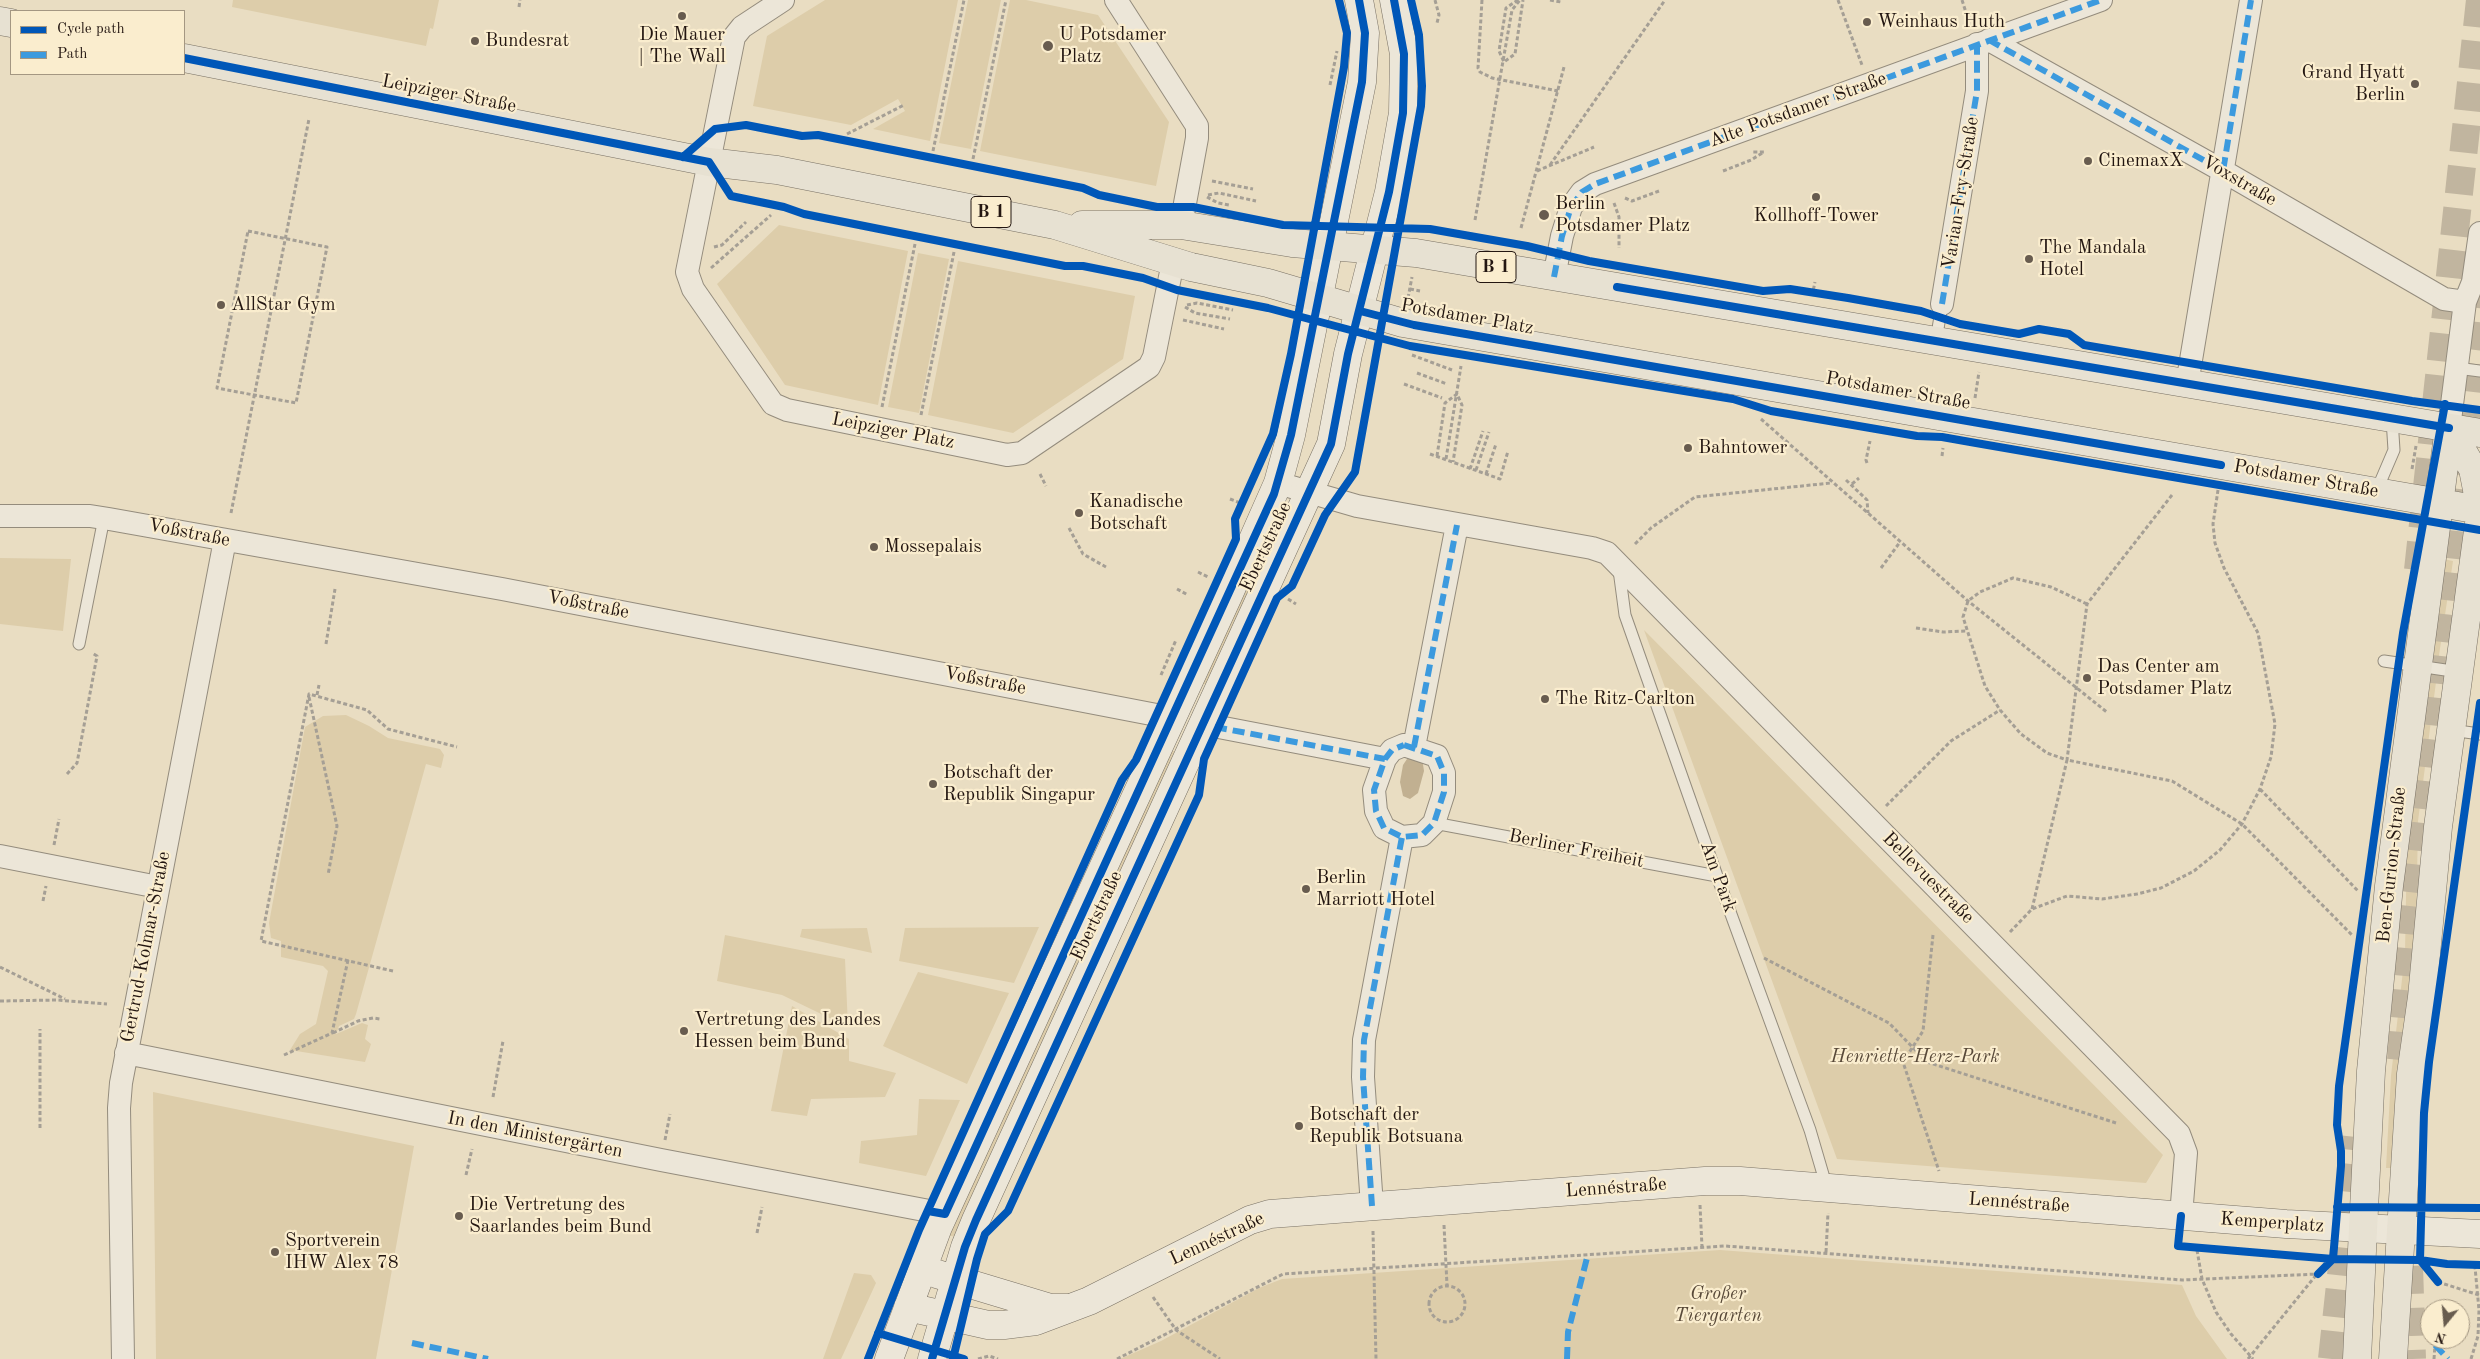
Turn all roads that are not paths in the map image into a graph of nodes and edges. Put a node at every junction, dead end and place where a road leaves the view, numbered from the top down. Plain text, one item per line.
1 (783, 0) edge
2 (1116, 0) edge
3 (1360, 0) edge
4 (1394, 0) edge
5 (2101, 0) edge
6 (2251, 0) edge
7 (1983, 42) junction
8 (185, 58) edge
9 (708, 162) junction
10 (2223, 171) junction
11 (1055, 224) junction
12 (1181, 225) junction
13 (2480, 234) edge
14 (1329, 246) junction
15 (1375, 249) junction
16 (1171, 274) junction
17 (1554, 277) junction
18 (1318, 298) junction
19 (2465, 302) junction
20 (1942, 304) joint
21 (1360, 311) junction
22 (1936, 341) junction
23 (1570, 352) joint
24 (2457, 368) junction
25 (2480, 371) edge
26 (2187, 384) junction
27 (2392, 419) junction
28 (2450, 428) junction
29 (2480, 433) edge
30 (1278, 483) junction
31 (1309, 492) junction
32 (2376, 492) junction
33 (2440, 503) junction
34 (2480, 505) edge
35 (2480, 510) edge
36 (0, 516) edge
37 (2480, 516) edge
38 (104, 518) junction
39 (1457, 525) junction
40 (225, 540) junction
41 (1618, 563) junction
42 (79, 644) road end
43 (2384, 661) dead end
44 (2418, 666) junction
45 (2459, 672) junction
46 (1172, 718) junction
47 (1202, 724) junction
48 (2451, 730) junction
49 (2480, 734) edge
50 (1414, 746) junction
51 (1385, 759) junction
52 (1434, 823) junction
53 (1402, 837) junction
54 (0, 856) edge
55 (1717, 876) junction
56 (158, 887) junction
57 (126, 1053) junction
58 (1828, 1198) junction
59 (945, 1214) junction
60 (1372, 1214) junction
61 (2181, 1216) junction
62 (2363, 1229) junction
63 (2401, 1231) junction
64 (2480, 1234) edge
65 (922, 1269) junction
66 (955, 1280) junction
67 (908, 1307) junction
68 (1071, 1308) junction
69 (945, 1316) junction
70 (123, 1359) edge
71 (889, 1359) edge
72 (932, 1359) edge
73 (2357, 1359) edge
74 (2393, 1359) edge

1 - 9 street, Leipziger Platz
2 - 12 street
3 - 14 main road
4 - 15 main road
5 - 7 street, Alte Potsdamer Straße
6 - 10 street
7 - 10 street, Voxstraße
7 - 17 street, Alte Potsdamer Straße
7 - 20 street, Varian-Fry-Straße
8 - 9 main road, Leipziger Straße / B 1
9 - 11 main road, B 1
9 - 16 street, Leipziger Platz
10 - 19 street, Voxstraße
10 - 26 street
11 - 12 main road, B 1
11 - 16 main road, B 1
12 - 14 main road, B 1
13 - 19 street
14 - 15 main road, B 1
14 - 18 main road
15 - 17 main road, B 1
15 - 21 main road
16 - 18 main road, B 1
17 - 22 main road, B 1
18 - 21 main road, Potsdamer Platz / B 1
18 - 30 main road
19 - 24 street
20 - 22 lane, Varian-Fry-Straße
21 - 23 main road, Potsdamer Platz / B 1
21 - 31 main road
22 - 26 main road, B 1
23 - 32 main road, Potsdamer Straße / B 1
24 - 25 lane
24 - 28 street
26 - 27 main road, B 1
27 - 28 main road, B 1
27 - 32 lane
28 - 29 main road, B 1
28 - 33 main road, Ben-Gurion-Straße
28 - 34 main road
30 - 31 street
30 - 46 main road, Ebertstraße
31 - 39 street
31 - 47 main road, Ebertstraße
32 - 33 main road, Potsdamer Straße / B 1
33 - 35 main road, Potsdamer Straße / B 1
33 - 44 main road, Ben-Gurion-Straße
36 - 38 street, Voßstraße
37 - 45 main road
38 - 40 street, Voßstraße
38 - 42 lane
39 - 41 street
39 - 50 street
40 - 46 street, Voßstraße
40 - 56 street, Gertrud-Kolmar-Straße
41 - 55 lane, Am Park
41 - 61 street, Bellevuestraße
43 - 44 lane
44 - 45 lane
44 - 62 main road, Ben-Gurion-Straße
45 - 48 main road
46 - 47 main road
46 - 59 main road, Ebertstraße
47 - 51 street
47 - 66 main road, Ebertstraße
48 - 49 lane
48 - 63 main road
50 - 51 street
50 - 52 street
51 - 53 street
52 - 53 street
52 - 55 lane, Berliner Freiheit
53 - 60 street
54 - 56 street
55 - 58 lane, Am Park
56 - 57 street, Gertrud-Kolmar-Straße
57 - 59 street, In den Ministergärten
57 - 70 street, Gertrud-Kolmar-Straße
58 - 60 main road, Lennéstraße
58 - 61 main road, Lennéstraße
59 - 65 main road, Ebertstraße
60 - 68 main road, Lennéstraße
61 - 62 main road, Kemperplatz
62 - 63 main road, Kemperplatz
62 - 73 main road, Ben-Gurion-Straße
63 - 64 main road, Kemperplatz
63 - 74 main road
65 - 66 main road
65 - 67 main road, Ebertstraße
66 - 68 main road, Lennéstraße
66 - 69 main road, Ebertstraße
67 - 69 main road
67 - 71 main road, Ebertstraße
68 - 69 main road, Lennéstraße
69 - 72 main road, Ebertstraße

